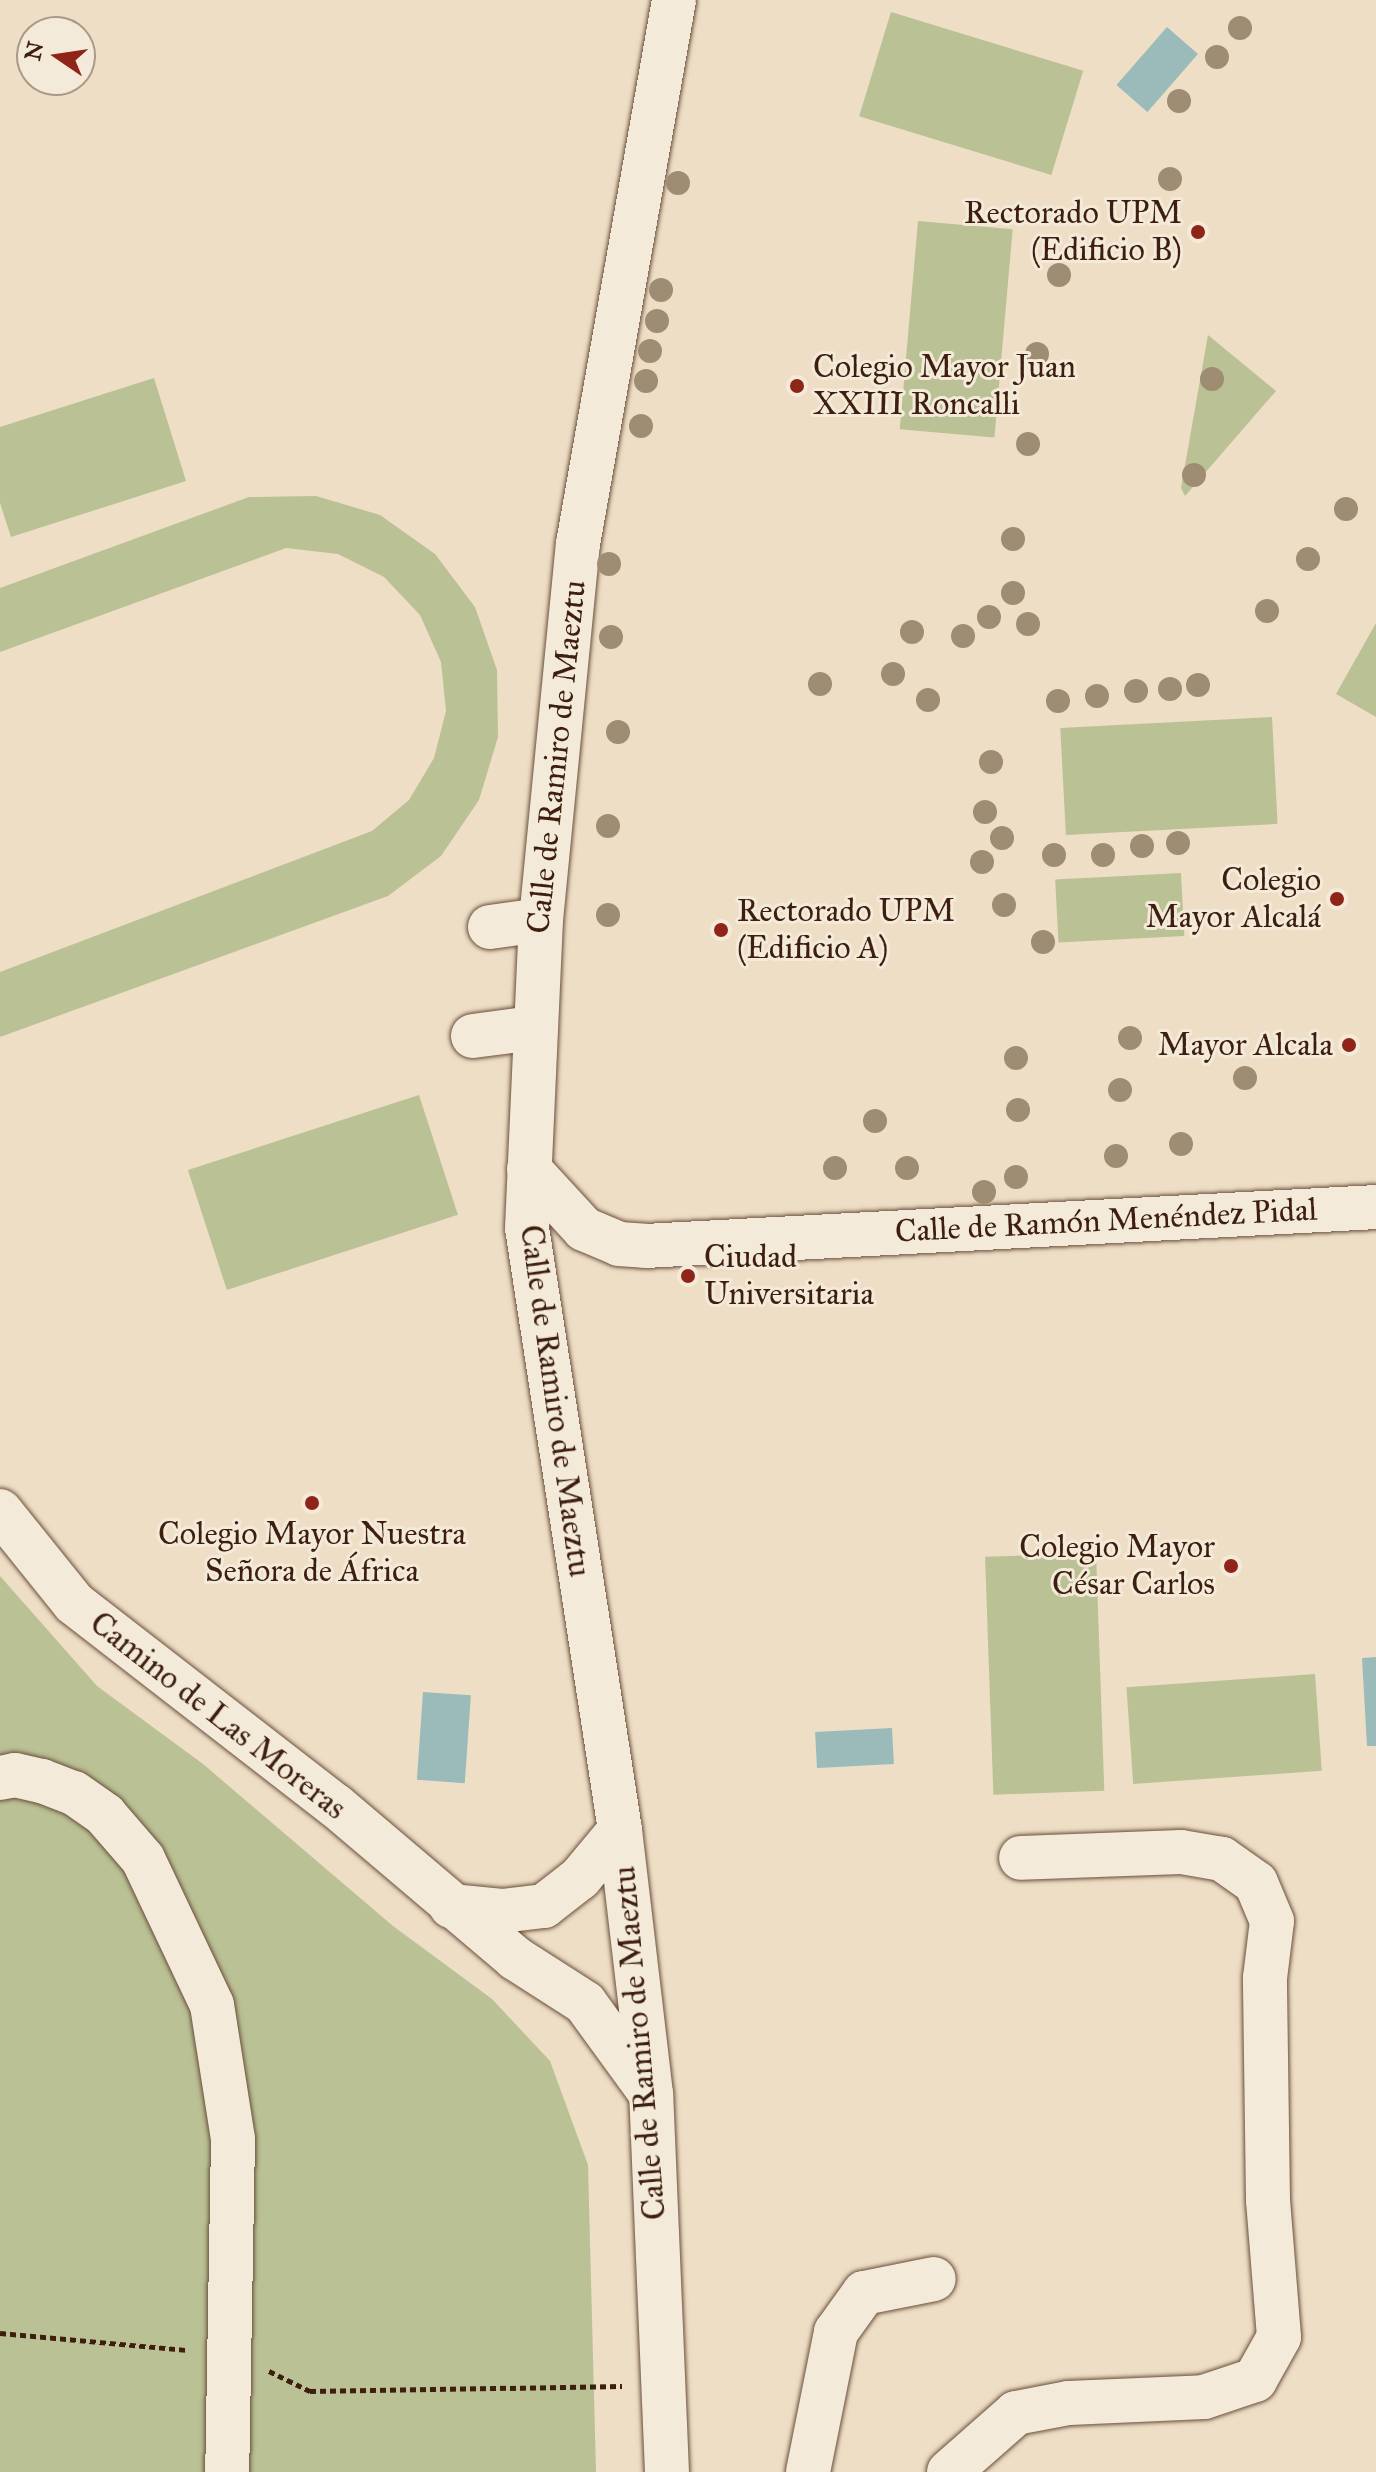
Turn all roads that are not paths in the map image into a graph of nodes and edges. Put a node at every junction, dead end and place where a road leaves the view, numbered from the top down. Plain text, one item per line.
1 (674, 0) edge
2 (541, 920) junction
3 (490, 927) dead end
4 (534, 1028) junction
5 (473, 1036) dead end
6 (529, 1169) junction
7 (1376, 1207) edge
8 (0, 1511) edge
9 (0, 1778) edge
10 (620, 1830) junction
11 (1021, 1858) dead end
12 (451, 1906) junction
13 (651, 2094) junction
14 (934, 2279) dead end
15 (227, 2472) edge
16 (667, 2472) edge
17 (808, 2472) edge
18 (949, 2472) edge

1 - 2 street, Calle de Ramiro de Maeztu
2 - 3 street
2 - 4 street, Calle de Ramiro de Maeztu
4 - 5 street
4 - 6 street, Calle de Ramiro de Maeztu
6 - 7 street, Calle de Ramón Menéndez Pidal
6 - 10 street, Calle de Ramiro de Maeztu
8 - 12 street, Camino de Las Moreras
9 - 15 street
10 - 12 street
10 - 13 street, Calle de Ramiro de Maeztu
11 - 18 street
12 - 13 street, Camino de Las Moreras
13 - 16 street, Calle de Ramiro de Maeztu
14 - 17 street

